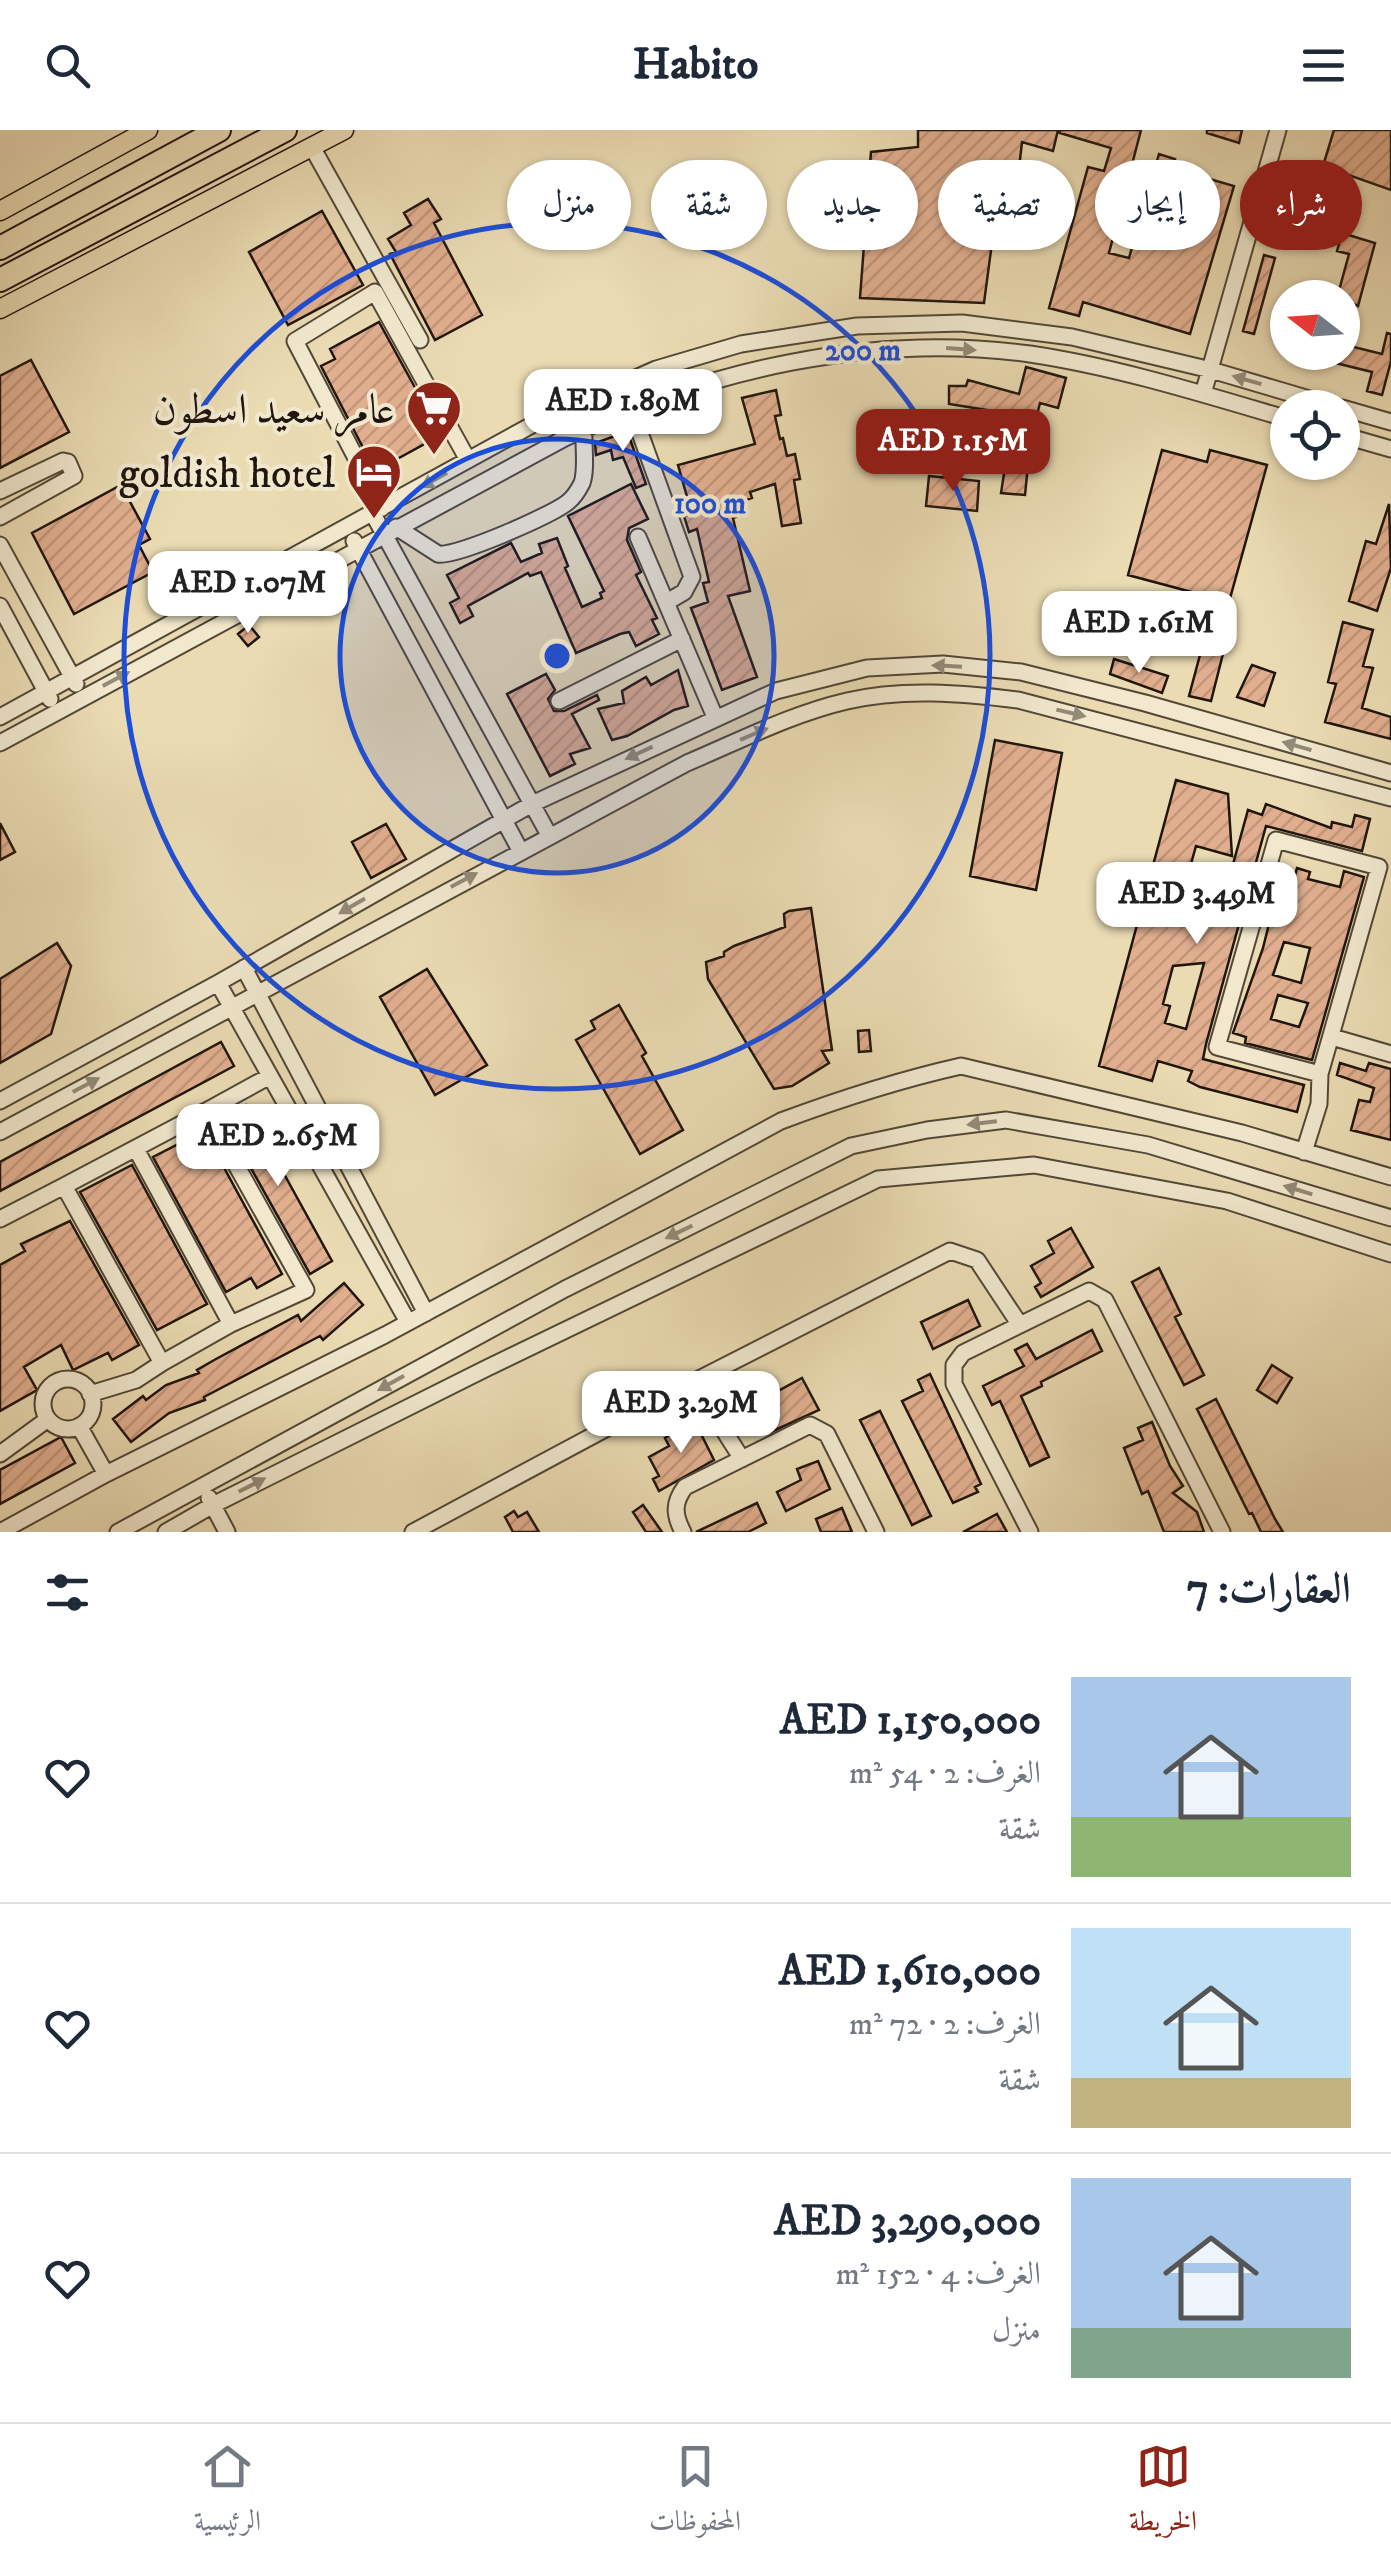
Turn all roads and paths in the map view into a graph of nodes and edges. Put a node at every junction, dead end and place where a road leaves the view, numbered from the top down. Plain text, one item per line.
1 (148, 130) edge
2 (219, 130) edge
3 (285, 130) edge
4 (344, 130) edge
5 (1278, 130) edge
6 (312, 147) junction
7 (0, 211) edge
8 (0, 248) edge
9 (0, 280) edge
10 (0, 309) edge
11 (420, 340) dead end
12 (1211, 370) junction
13 (1280, 390) edge
14 (1203, 394) junction
15 (631, 408) junction
16 (1360, 413) edge
17 (1270, 414) edge
18 (1391, 422) edge
19 (584, 428) junction
20 (1360, 440) edge
21 (1391, 449) edge
22 (468, 460) junction
23 (25, 479) junction
24 (0, 491) edge
25 (36, 498) junction
26 (378, 511) junction
27 (0, 518) edge
28 (347, 528) junction
29 (390, 531) junction
30 (638, 537) dead end
31 (0, 545) edge
32 (358, 549) junction
33 (667, 602) junction
34 (0, 606) edge
35 (682, 638) junction
36 (72, 678) junction
37 (46, 692) junction
38 (83, 696) junction
39 (474, 698) junction
40 (559, 701) dead end
41 (445, 710) junction
42 (56, 712) junction
43 (715, 717) junction
44 (0, 718) edge
45 (0, 743) edge
46 (1391, 773) edge
47 (1391, 798) edge
48 (532, 804) junction
49 (504, 820) junction
50 (550, 835) junction
51 (520, 850) junction
52 (244, 968) junction
53 (218, 983) junction
54 (258, 992) junction
55 (231, 1006) junction
56 (1332, 1037) junction
57 (1391, 1054) edge
58 (1320, 1074) junction
59 (270, 1076) junction
60 (0, 1101) edge
61 (206, 1111) junction
62 (0, 1132) edge
63 (136, 1149) junction
64 (1304, 1152) junction
65 (1391, 1177) edge
66 (64, 1186) junction
67 (1391, 1218) edge
68 (0, 1220) edge
69 (1391, 1254) edge
70 (426, 1312) junction
71 (408, 1322) junction
72 (230, 1324) junction
73 (1020, 1325) junction
74 (162, 1363) junction
75 (692, 1382) junction
76 (90, 1394) junction
77 (48, 1419) junction
78 (79, 1426) junction
79 (0, 1454) edge
80 (742, 1458) junction
81 (106, 1474) junction
82 (202, 1486) junction
83 (212, 1505) junction
84 (435, 1528) edge
85 (0, 1532) edge
86 (118, 1532) edge
87 (166, 1532) edge
88 (227, 1532) edge
89 (413, 1532) edge
90 (683, 1532) edge
91 (876, 1532) edge
92 (1030, 1532) edge
93 (1222, 1532) edge

1 - 7 main road
2 - 8 highway
3 - 9 highway
4 - 6 main road
5 - 12 street
6 - 10 main road
6 - 11 street
13 -> 12 street
12 - 14 street
12 - 22 street
15 -> 14 street
14 - 17 street
15 - 19 street
15 - 33 street
16 - 18 street
19 - 29 street
19 - 29 street
20 - 21 street
22 -> 26 street
22 - 26 street
23 - 24 street
23 - 25 street
23 - 25 street
25 - 27 street
26 - 28 street
26 - 29 street
28 - 32 street
28 - 36 street
29 - 32 street
29 - 39 street
30 - 33 street
31 - 36 street
38 -> 32 street
32 - 41 street
33 - 35 street
34 - 37 street
35 - 40 street
35 - 43 street
36 - 37 street
36 - 38 street
37 - 42 street
37 - 44 street
38 - 42 street
39 - 41 street
39 - 48 street
41 - 49 street
42 - 45 street
46 -> 43 street
43 -> 48 street
50 -> 47 street
48 - 49 street
48 - 50 street
49 - 51 street
49 -> 52 street
50 - 51 street
54 -> 51 street
52 - 53 street
52 - 54 street
53 - 55 street
53 - 60 street
54 - 55 street
54 - 70 street
55 - 59 street
62 -> 55 street
56 - 57 street
56 - 58 street
56 - 58 street
58 - 64 street
59 - 61 street
59 - 71 street
61 - 63 street
61 - 72 street
63 - 66 street
63 - 72 street
64 - 65 street
64 - 70 street
66 - 68 street
66 - 74 street
67 -> 82 street
83 -> 69 street
70 - 71 street
71 - 81 street
72 - 74 street
73 - 75 street
73 - 92 street
73 - 93 street
74 - 76 street
75 - 80 street
75 - 84 street
76 - 77 street
76 - 78 street
77 - 78 street
77 - 79 street
78 - 81 street
80 - 90 street
80 - 91 street
81 - 85 street
82 - 83 street
82 - 86 street
83 - 87 street
83 - 88 street
84 - 89 street

